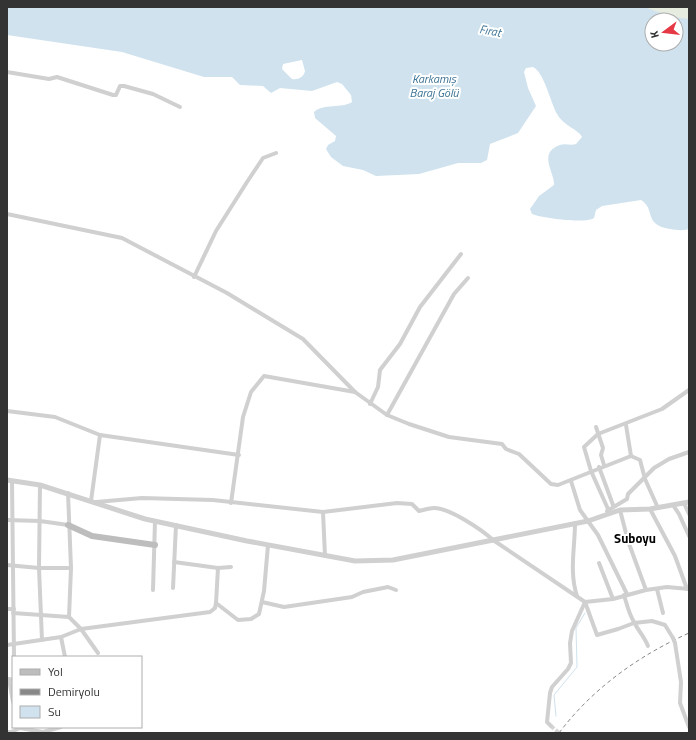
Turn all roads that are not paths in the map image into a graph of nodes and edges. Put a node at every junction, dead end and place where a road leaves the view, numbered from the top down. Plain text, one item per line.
1 (7, 72) edge
2 (180, 107) dead end
3 (276, 153) dead end
4 (7, 214) edge
5 (461, 254) dead end
6 (194, 277) junction
7 (468, 278) dead end
8 (689, 390) edge
9 (355, 392) junction
10 (370, 404) junction
11 (7, 410) edge
12 (388, 415) junction
13 (626, 425) junction
14 (596, 426) dead end
15 (598, 434) junction
16 (100, 435) junction
17 (689, 452) edge
18 (238, 454) junction
19 (631, 456) junction
20 (604, 465) junction
21 (599, 467) junction
22 (591, 471) junction
23 (645, 479) junction
24 (9, 480) edge
25 (571, 481) junction
26 (40, 485) junction
27 (68, 494) junction
28 (93, 501) junction
29 (231, 503) junction
30 (687, 503) edge
31 (613, 506) junction
32 (673, 506) junction
33 (658, 508) junction
34 (608, 509) junction
35 (650, 509) junction
36 (620, 510) junction
37 (323, 512) junction
38 (689, 514) edge
39 (602, 517) junction
40 (7, 520) edge
41 (12, 521) junction
42 (40, 521) junction
43 (155, 521) junction
44 (588, 521) junction
45 (575, 523) junction
46 (68, 525) junction
47 (176, 525) junction
48 (689, 536) edge
49 (493, 540) junction
50 (155, 545) junction
51 (268, 545) junction
52 (325, 556) junction
53 (174, 562) junction
54 (599, 563) dead end
55 (7, 565) edge
56 (14, 565) junction
57 (231, 567) dead end
58 (39, 568) junction
59 (71, 568) junction
60 (218, 568) junction
61 (173, 588) dead end
62 (658, 589) junction
63 (688, 589) edge
64 (153, 590) dead end
65 (396, 590) dead end
66 (646, 590) junction
67 (625, 595) junction
68 (577, 596) junction
69 (613, 599) junction
70 (216, 602) junction
71 (262, 602) junction
72 (585, 602) junction
73 (7, 609) edge
74 (13, 611) junction
75 (663, 613) dead end
76 (41, 615) junction
77 (69, 617) junction
78 (634, 623) junction
79 (81, 629) junction
80 (61, 637) junction
81 (42, 640) junction
82 (14, 644) junction
83 (7, 645) edge
84 (648, 646) dead end
85 (98, 653) dead end
86 (14, 656) edge
87 (65, 656) edge
88 (10, 679) edge
89 (12, 694) edge
90 (551, 726) tunnel mouth
91 (689, 727) edge
92 (20, 728) edge
93 (20, 728) edge
94 (57, 728) edge
95 (7, 732) edge

1 - 2 street
3 - 6 street
4 - 6 street
5 - 10 street
6 - 9 street
7 - 12 street
8 - 13 street
9 - 10 street
9 - 18 street
10 - 12 street
11 - 16 street
12 - 25 street
13 - 15 street
13 - 19 street
14 - 15 street
15 - 20 street
15 - 22 street
16 - 18 street
16 - 28 street
17 - 23 street
18 - 29 street
19 - 20 street
19 - 23 street
20 - 21 street
21 - 22 street
21 - 31 street
22 - 25 street
22 - 34 street
23 - 31 street
23 - 33 street
24 - 26 street
24 - 41 street
25 - 44 street
26 - 27 street
26 - 42 street
27 - 28 street
27 - 46 street
28 - 29 street
28 - 43 street
29 - 37 street
30 - 32 street
30 - 38 street
31 - 34 street
32 - 33 street
32 - 48 street
33 - 35 street
34 - 39 street
35 - 36 street
35 - 63 street
36 - 39 street
36 - 66 street
37 - 49 street
37 - 52 street
39 - 44 street
40 - 41 street
41 - 42 street
41 - 56 street
42 - 46 street
42 - 58 street
43 - 47 street
43 - 50 street
44 - 45 street
44 - 67 street
45 - 49 street
45 - 68 street
46 - 50 main road
46 - 59 street
47 - 51 street
47 - 53 street
49 - 52 street
49 - 68 street
50 - 64 street
51 - 52 street
51 - 71 street
53 - 60 street
53 - 61 street
54 - 69 street
55 - 56 street
56 - 58 street
56 - 74 street
57 - 60 street
58 - 59 street
58 - 76 street
59 - 77 street
60 - 70 street
62 - 63 street
62 - 66 street
62 - 75 street
65 - 71 street
66 - 67 street
67 - 69 street
67 - 78 street
68 - 72 street
69 - 72 street
70 - 71 street
70 - 79 street
72 - 78 street
72 - 90 street
73 - 74 street
74 - 76 street
74 - 82 street
76 - 77 street
76 - 81 street
77 - 79 street
78 - 84 street
78 - 91 street
79 - 80 street
79 - 85 street
80 - 81 street
80 - 87 street
81 - 82 street
82 - 83 street
82 - 86 street
88 - 89 street
92 - 95 street
93 - 94 street

